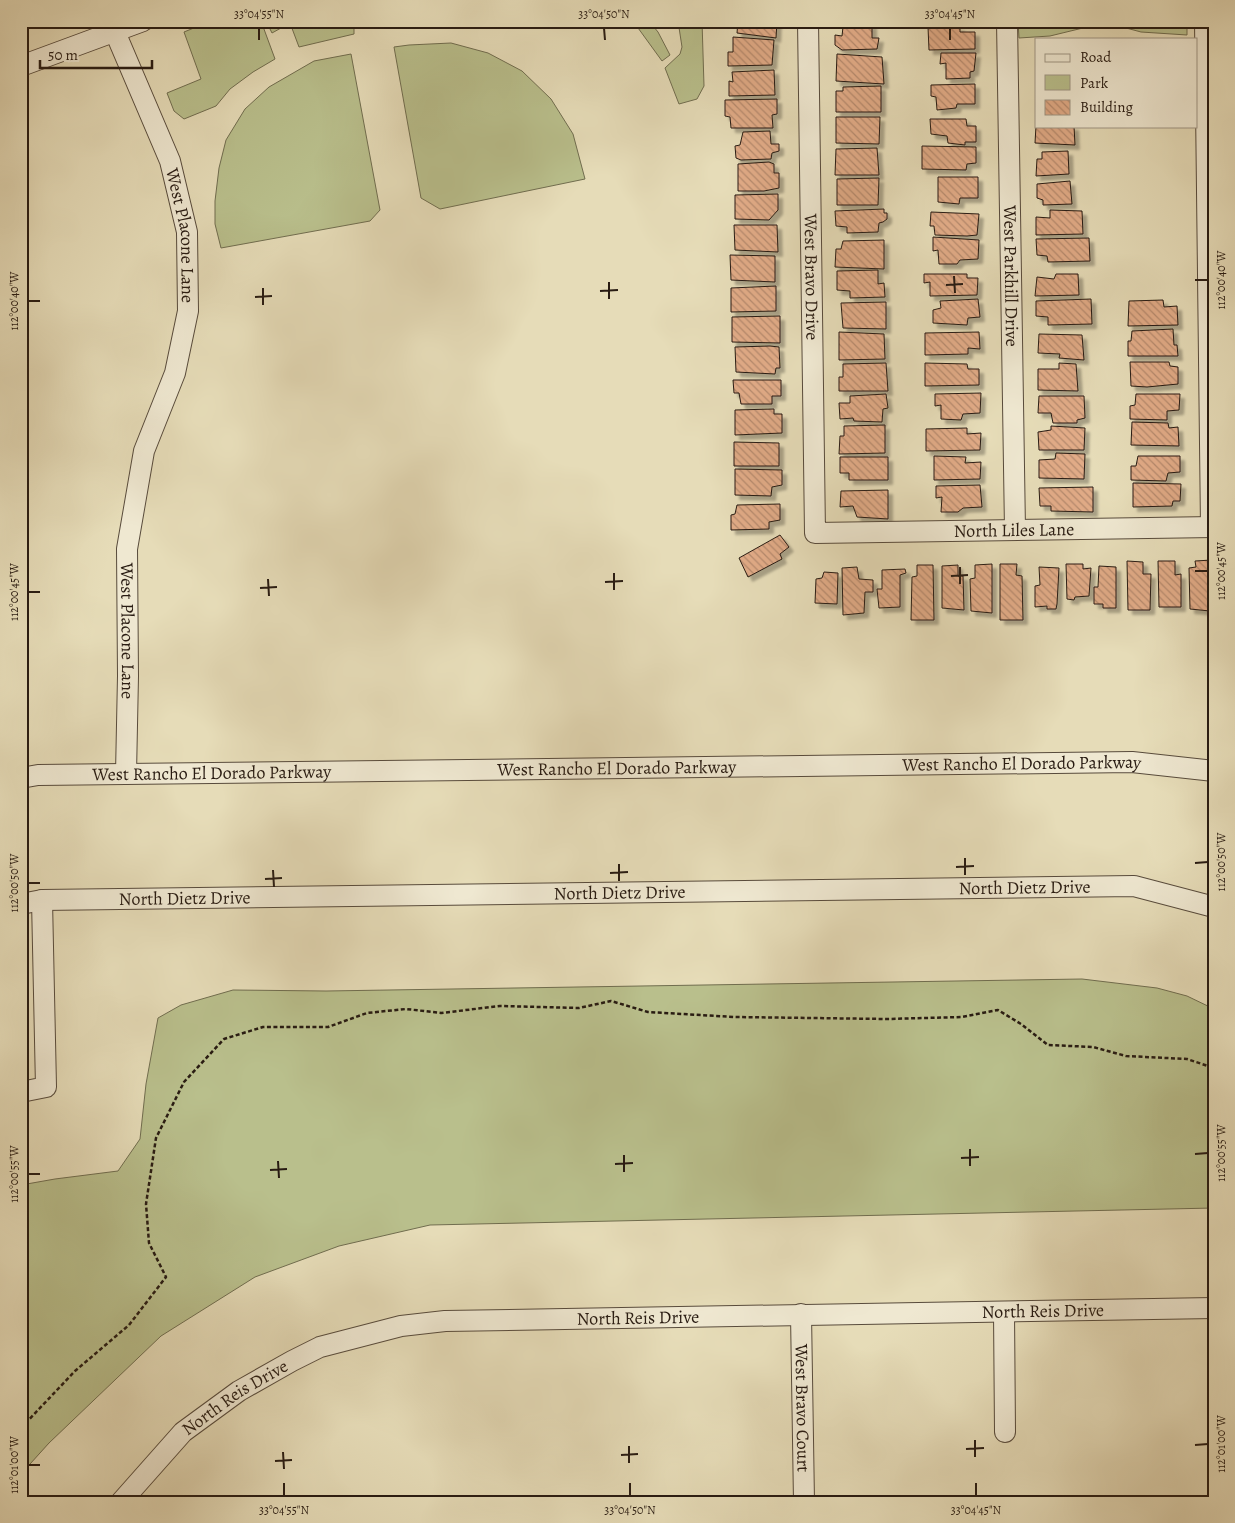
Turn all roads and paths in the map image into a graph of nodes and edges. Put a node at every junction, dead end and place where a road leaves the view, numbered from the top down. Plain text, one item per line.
1 (143, 21) edge
2 (808, 21) edge
3 (1007, 21) edge
4 (1204, 21) edge
5 (115, 32) junction
6 (21, 66) edge
7 (1212, 528) edge
8 (1015, 530) junction
9 (815, 533) joint
10 (1214, 771) edge
11 (126, 774) junction
12 (21, 778) edge
13 (42, 900) junction
14 (21, 904) edge
15 (1214, 907) edge
16 (1214, 1068) edge
17 (21, 1092) edge
18 (1214, 1308) edge
19 (1004, 1312) junction
20 (802, 1314) junction
21 (21, 1428) edge
22 (1005, 1432) dead end
23 (121, 1502) edge
24 (804, 1502) edge

1 - 5 street
2 - 9 street, West Bravo Drive
3 - 8 street, West Parkhill Drive
4 - 7 street
5 - 6 street
5 - 11 street, West Placone Lane
7 - 8 street, North Liles Lane
8 - 9 street, North Liles Lane
10 - 11 street, West Rancho El Dorado Parkway
11 - 12 street, West Rancho El Dorado Parkway
13 - 14 street, North Dietz Drive
13 - 15 street, North Dietz Drive
13 - 17 street
16 - 21 path
18 - 19 street, North Reis Drive
19 - 20 street, North Reis Drive
19 - 22 street
20 - 23 street, North Reis Drive
20 - 24 street, West Bravo Court

